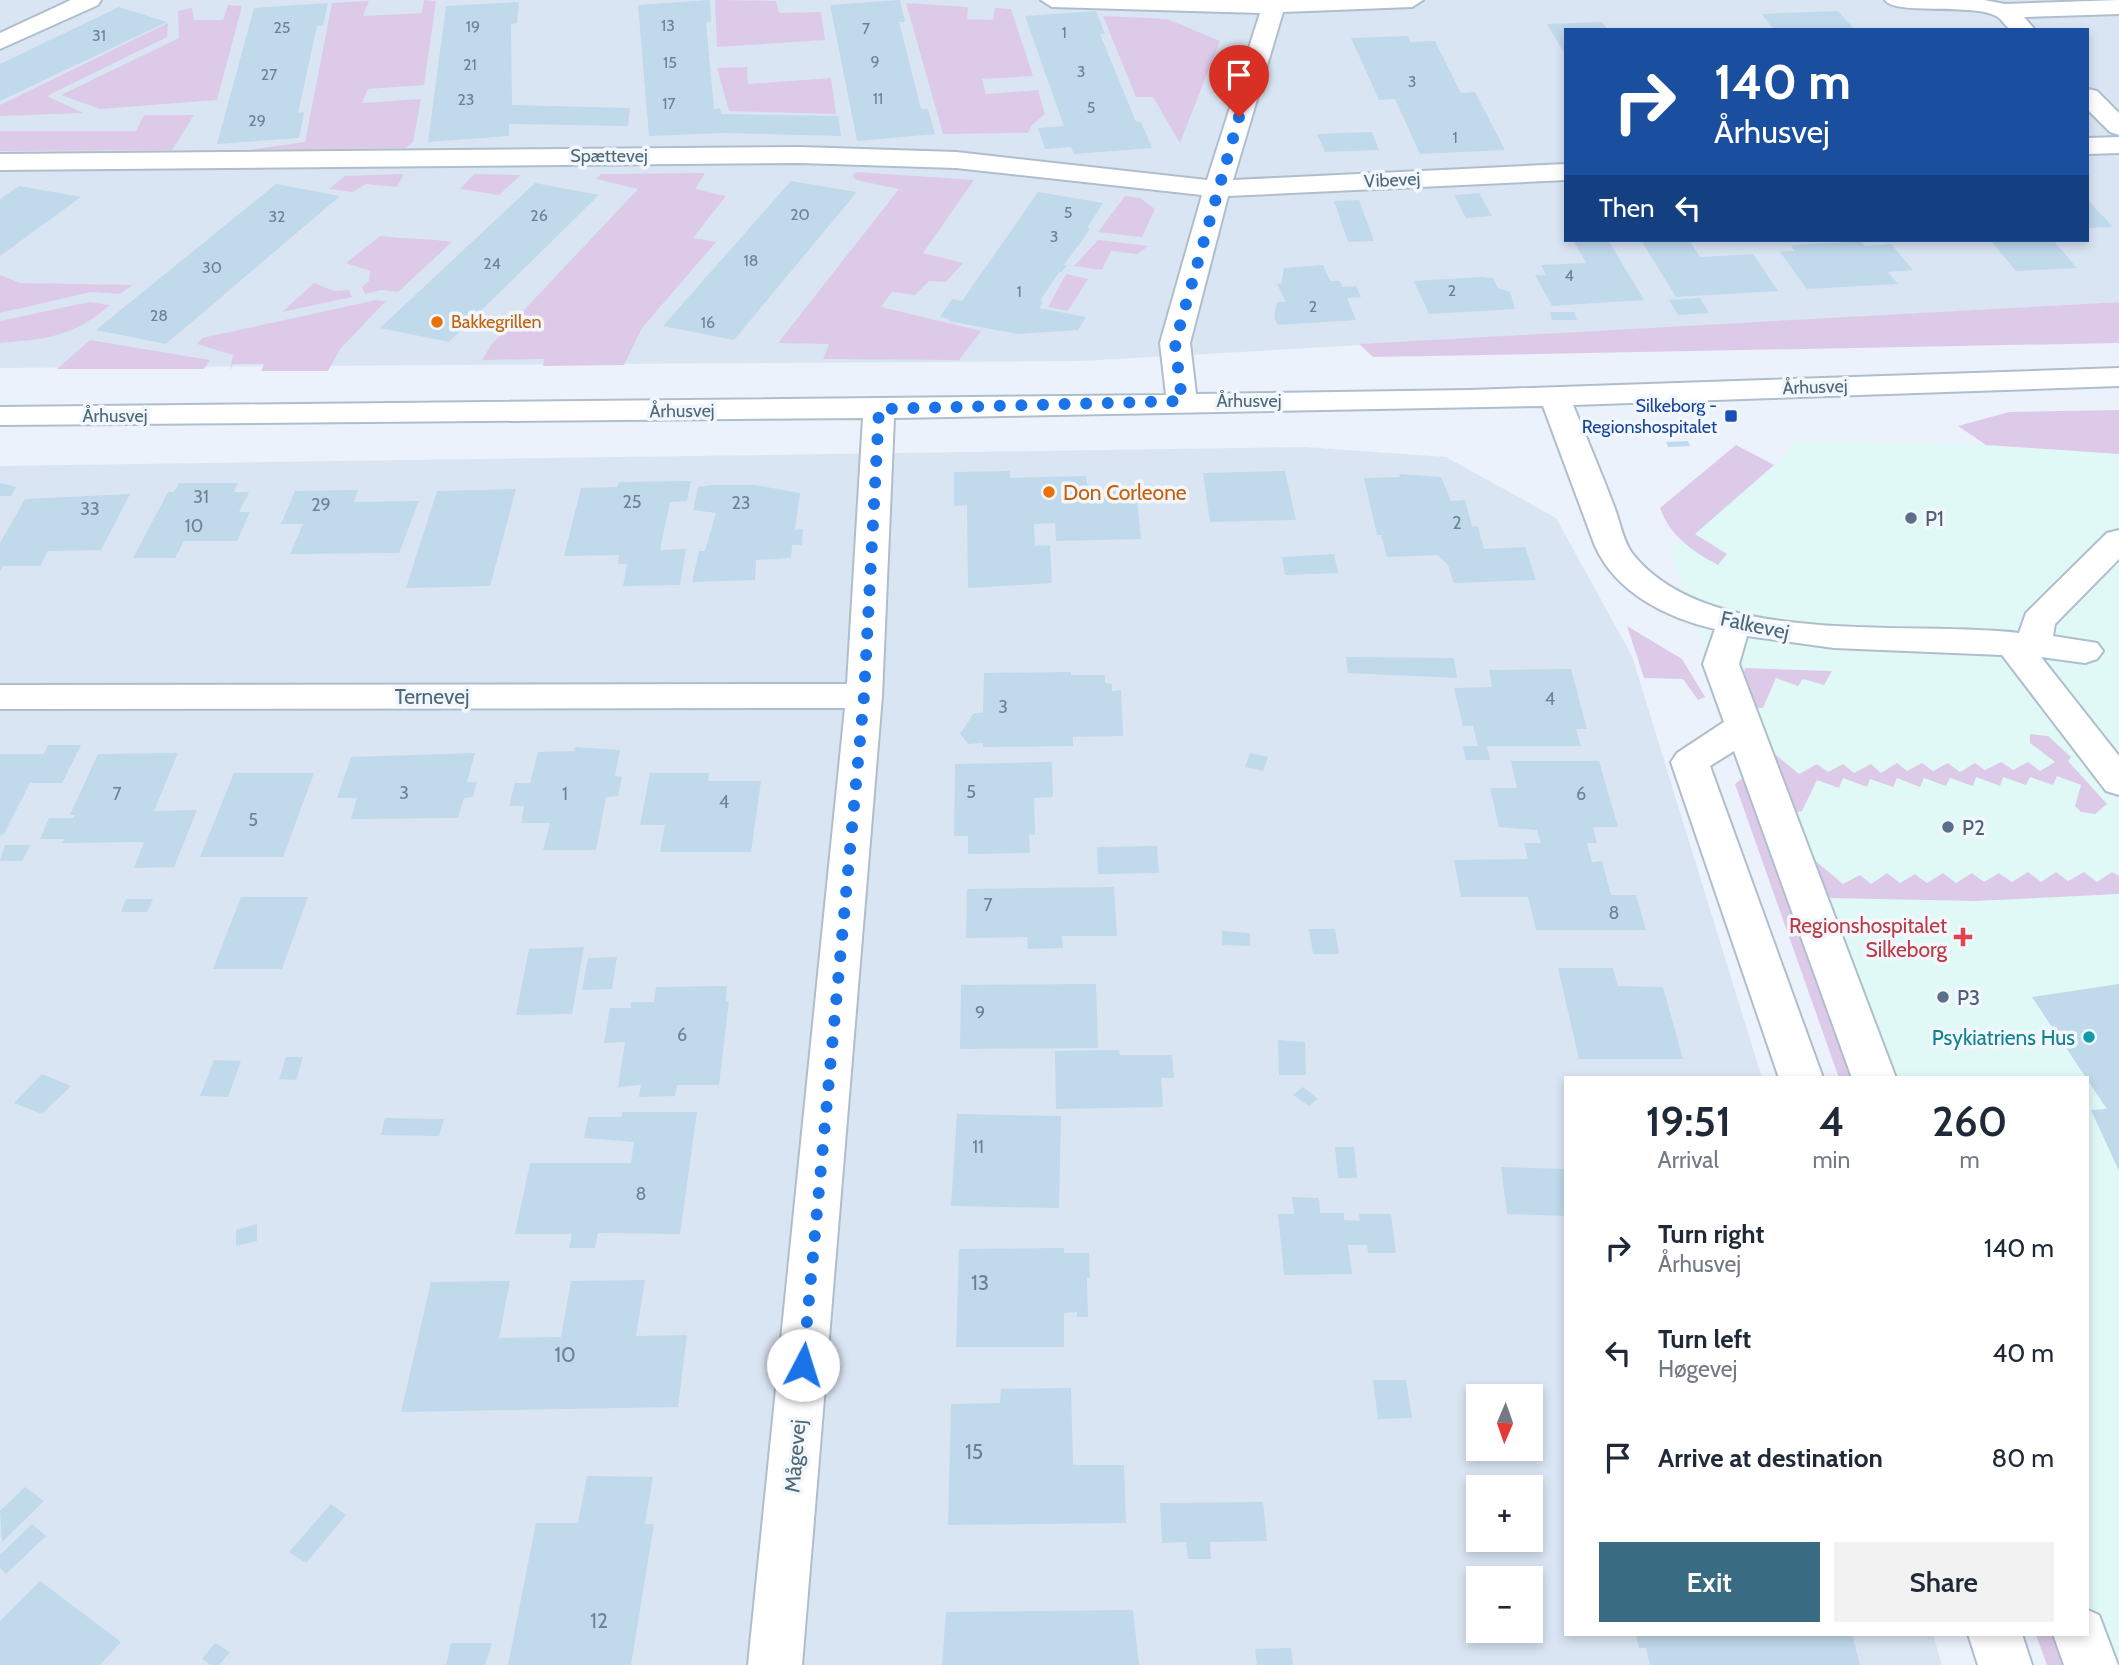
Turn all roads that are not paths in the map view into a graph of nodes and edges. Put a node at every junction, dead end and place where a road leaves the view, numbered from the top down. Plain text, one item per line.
1 (90, 0) edge
2 (1052, 0) edge
3 (1412, 0) edge
4 (1896, 0) edge
5 (1274, 3) edge
6 (2119, 7) edge
7 (2005, 11) junction
8 (2021, 28) edge
9 (0, 42) edge
10 (2089, 97) edge
11 (2119, 127) edge
12 (2119, 145) edge
13 (2089, 146) edge
14 (0, 162) edge
15 (1564, 172) edge
16 (1217, 189) junction
17 (2119, 377) edge
18 (1554, 396) junction
19 (1182, 401) junction
20 (879, 409) junction
21 (0, 416) edge
22 (2119, 540) edge
23 (1734, 623) junction
24 (2023, 643) junction
25 (2085, 651) dead end
26 (864, 696) junction
27 (0, 697) edge
28 (1744, 727) junction
29 (2119, 782) edge
30 (1800, 1076) edge
31 (1873, 1076) edge
32 (1996, 1636) edge
33 (2081, 1636) edge
34 (775, 1665) edge
35 (2005, 1665) edge
36 (2091, 1665) edge

1 - 9 street
2 - 5 street
3 - 5 street
4 - 7 street
5 - 16 street
6 - 7 street
7 - 8 street
10 - 11 street
12 - 13 street
14 - 16 street, Spættevej
15 - 16 street, Vibevej
16 - 19 street
17 - 18 street, Århusvej
18 - 19 street, Århusvej
18 - 23 street, Falkevej
19 - 20 street, Århusvej
20 - 21 street, Århusvej
20 - 26 street, Mågevej
22 - 24 street
23 - 24 street, Falkevej
23 - 28 street
24 - 25 street, Falkevej
24 - 29 street
26 - 27 street, Ternevej
26 - 34 street, Mågevej
28 - 30 street
28 - 31 street
32 - 35 street
33 - 36 street

